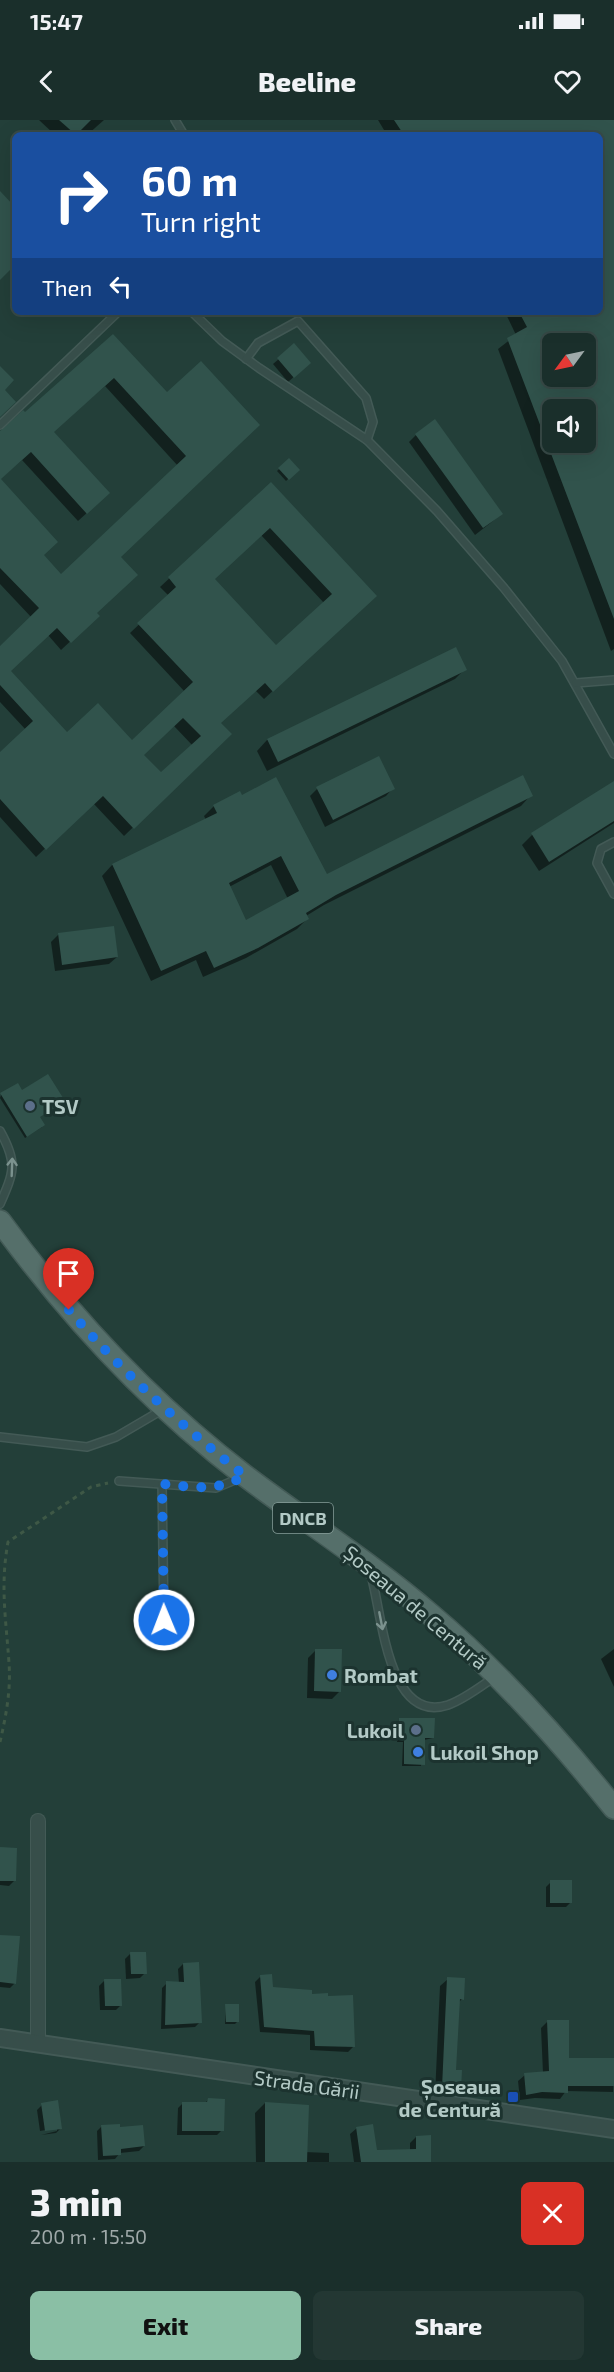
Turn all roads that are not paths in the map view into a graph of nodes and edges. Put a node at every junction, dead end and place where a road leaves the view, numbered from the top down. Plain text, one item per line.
1 (115, 315) edge
2 (195, 315) edge
3 (294, 315) edge
4 (298, 321) junction
5 (246, 359) junction
6 (0, 425) edge
7 (367, 440) junction
8 (614, 680) edge
9 (576, 683) junction
10 (614, 754) edge
11 (614, 842) edge
12 (614, 894) edge
13 (0, 1131) edge
14 (0, 1204) edge
15 (0, 1221) edge
16 (165, 1408) junction
17 (0, 1437) edge
18 (245, 1476) junction
19 (119, 1481) road end
20 (162, 1484) junction
21 (368, 1564) junction
22 (164, 1620) dead end
23 (497, 1675) junction
24 (614, 1808) edge
25 (38, 1821) dead end
26 (0, 2038) edge
27 (38, 2044) junction
28 (614, 2129) edge

1 - 6 lane
2 - 5 lane
3 - 4 lane
4 - 5 lane
4 - 7 lane
5 - 7 lane
7 - 9 lane
8 - 9 lane
9 - 10 lane
11 - 12 lane
14 -> 13 lane
15 - 16 main road, Șoseaua de Centură / DNCB
16 - 17 lane
16 - 18 main road, Șoseaua de Centură / DNCB
18 - 20 lane
18 - 21 main road, Șoseaua de Centură / DNCB
19 - 20 lane
20 - 22 lane
21 - 23 main road, Șoseaua de Centură / DNCB
21 -> 23 lane
23 - 24 main road, Șoseaua de Centură / DNCB
25 - 27 street
26 - 27 street, Strada Gării
27 - 28 street, Strada Gării

